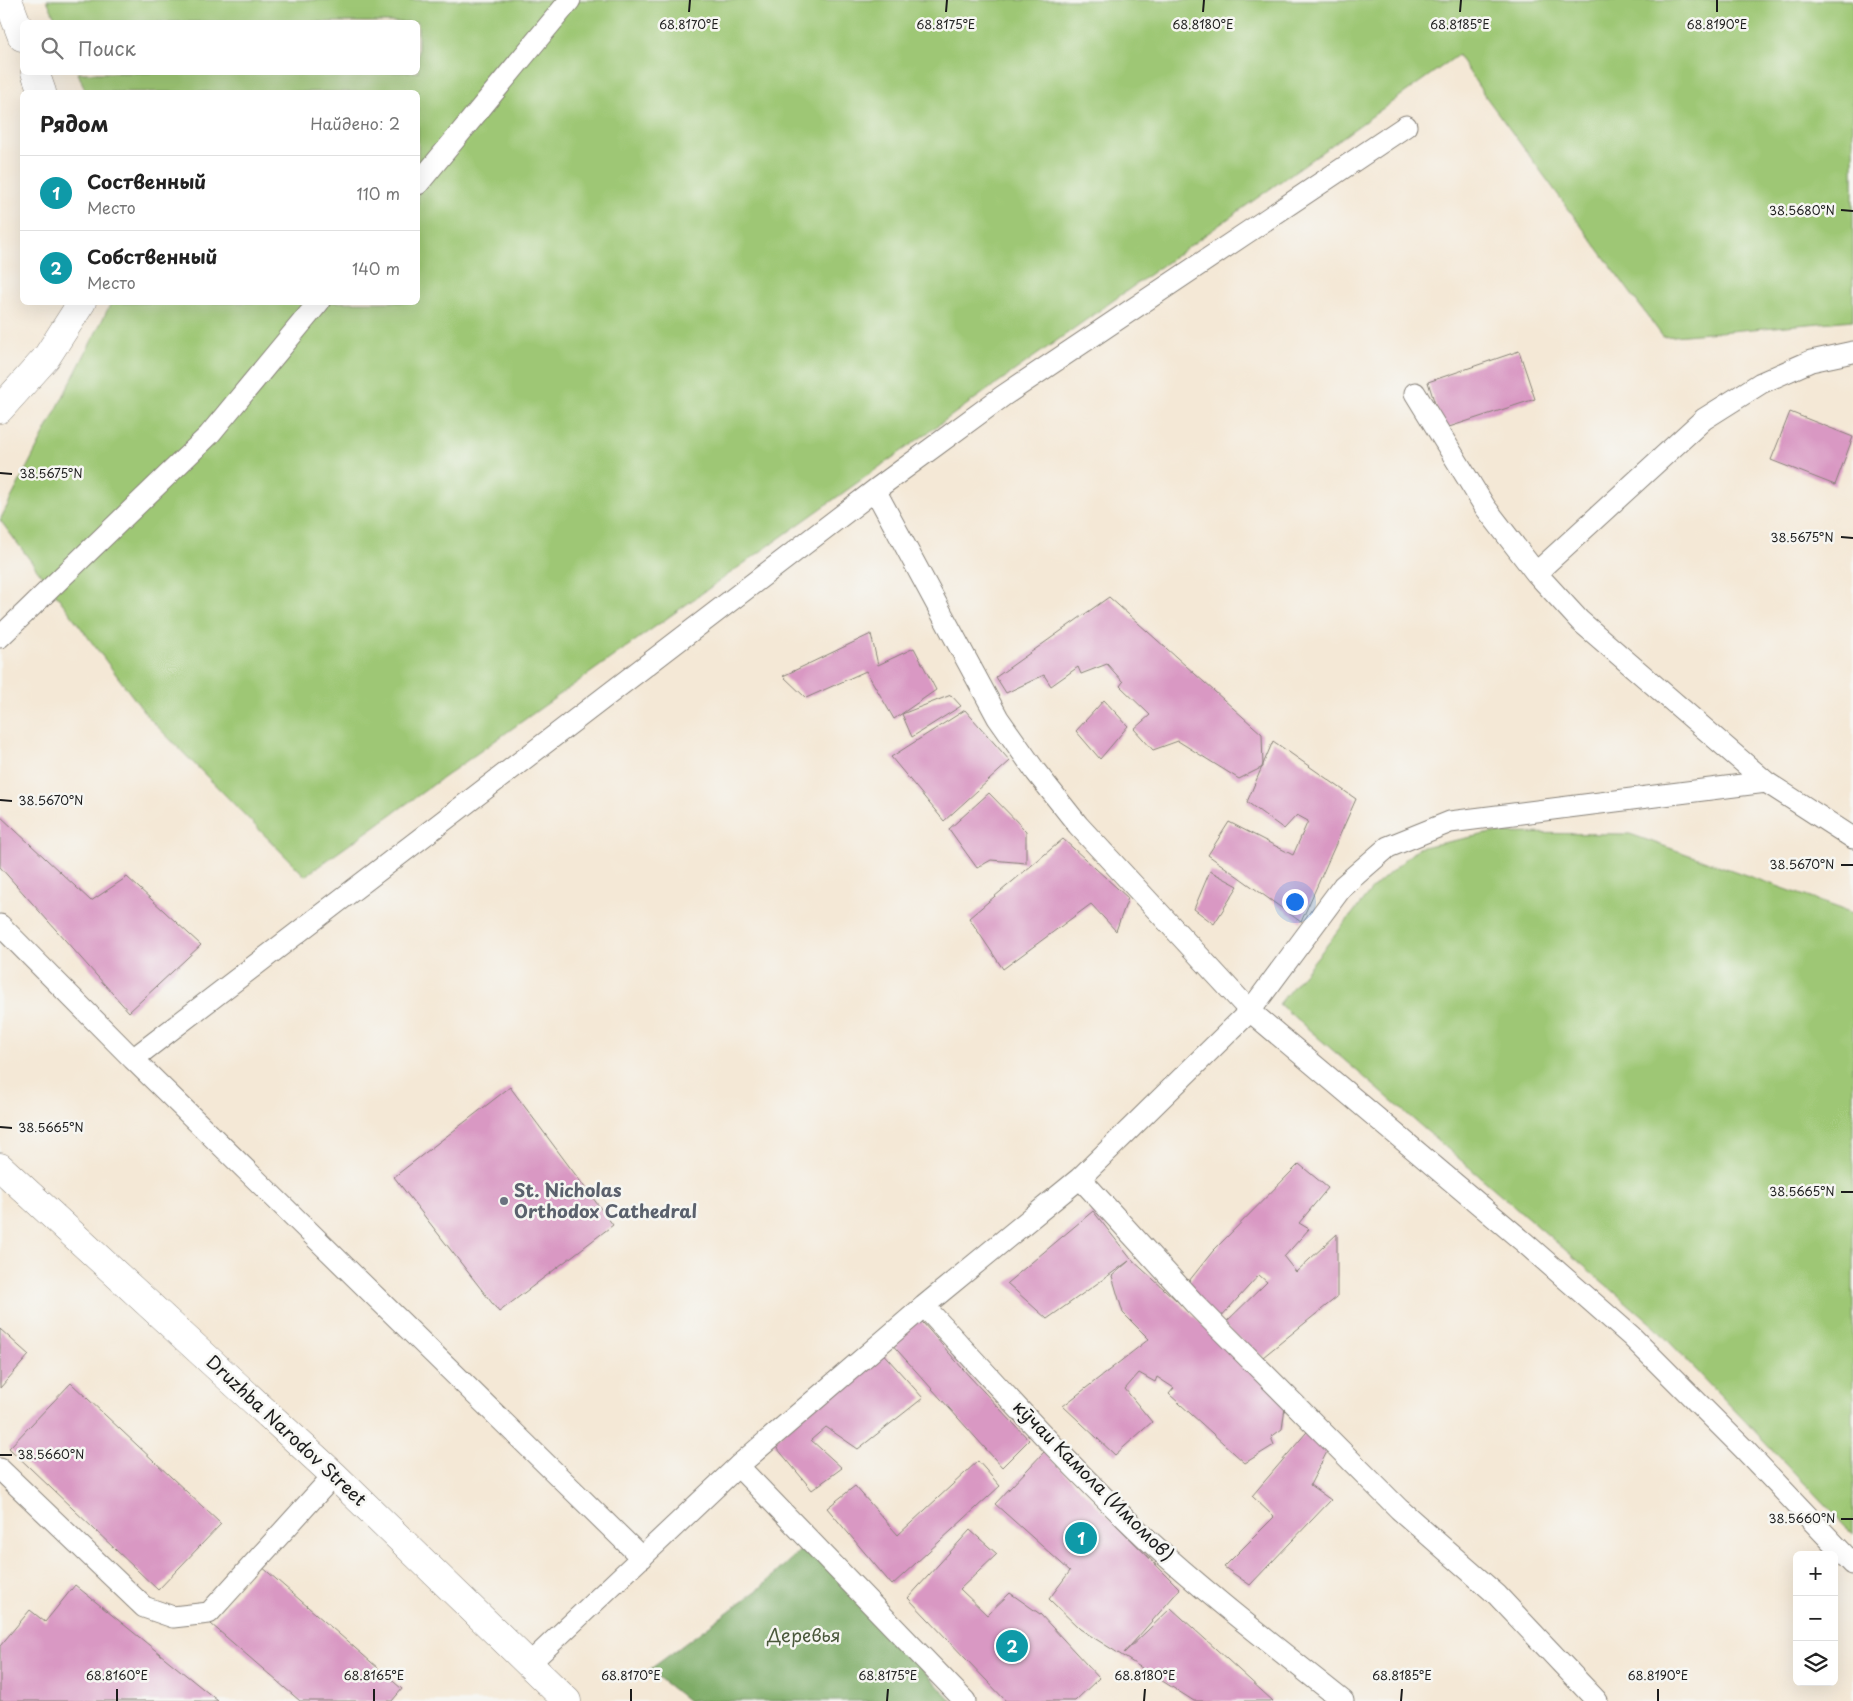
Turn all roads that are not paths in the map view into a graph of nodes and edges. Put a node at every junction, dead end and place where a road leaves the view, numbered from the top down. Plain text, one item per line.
1 (8, 0) edge
2 (570, 0) edge
3 (20, 31) edge
4 (36, 75) edge
5 (41, 90) edge
6 (1406, 126) dead end
7 (420, 182) edge
8 (80, 305) edge
9 (317, 305) edge
10 (1853, 352) edge
11 (1415, 393) dead end
12 (0, 409) edge
13 (875, 490) junction
14 (1536, 573) junction
15 (0, 637) edge
16 (1766, 782) junction
17 (1853, 838) edge
18 (0, 925) edge
19 (1250, 1012) junction
20 (133, 1059) junction
21 (0, 1167) edge
22 (1080, 1178) junction
23 (924, 1306) junction
24 (738, 1466) junction
25 (0, 1469) edge
26 (334, 1475) junction
27 (642, 1558) junction
28 (1853, 1564) edge
29 (529, 1664) junction
30 (567, 1701) edge
31 (965, 1701) edge
32 (1343, 1701) edge
33 (1597, 1701) edge

1 - 3 main road
2 - 7 lane
4 - 5 main road
6 - 13 lane
8 - 12 main road
9 - 15 lane
10 - 14 lane
11 - 14 lane
13 - 19 lane
13 - 20 lane
14 - 16 lane
16 - 17 lane
16 - 19 lane
18 - 20 lane
19 - 22 lane
19 - 28 lane
20 - 27 lane
21 - 26 main road, Druzhba Narodov Street
22 - 23 lane
22 - 33 lane
23 - 24 lane
23 - 32 lane, кӯчаи Камола (Имомов)
24 - 27 lane
24 - 31 lane
25 - 26 lane
26 - 29 main road, Druzhba Narodov Street
27 - 29 lane
29 - 30 main road, Druzhba Narodov Street

